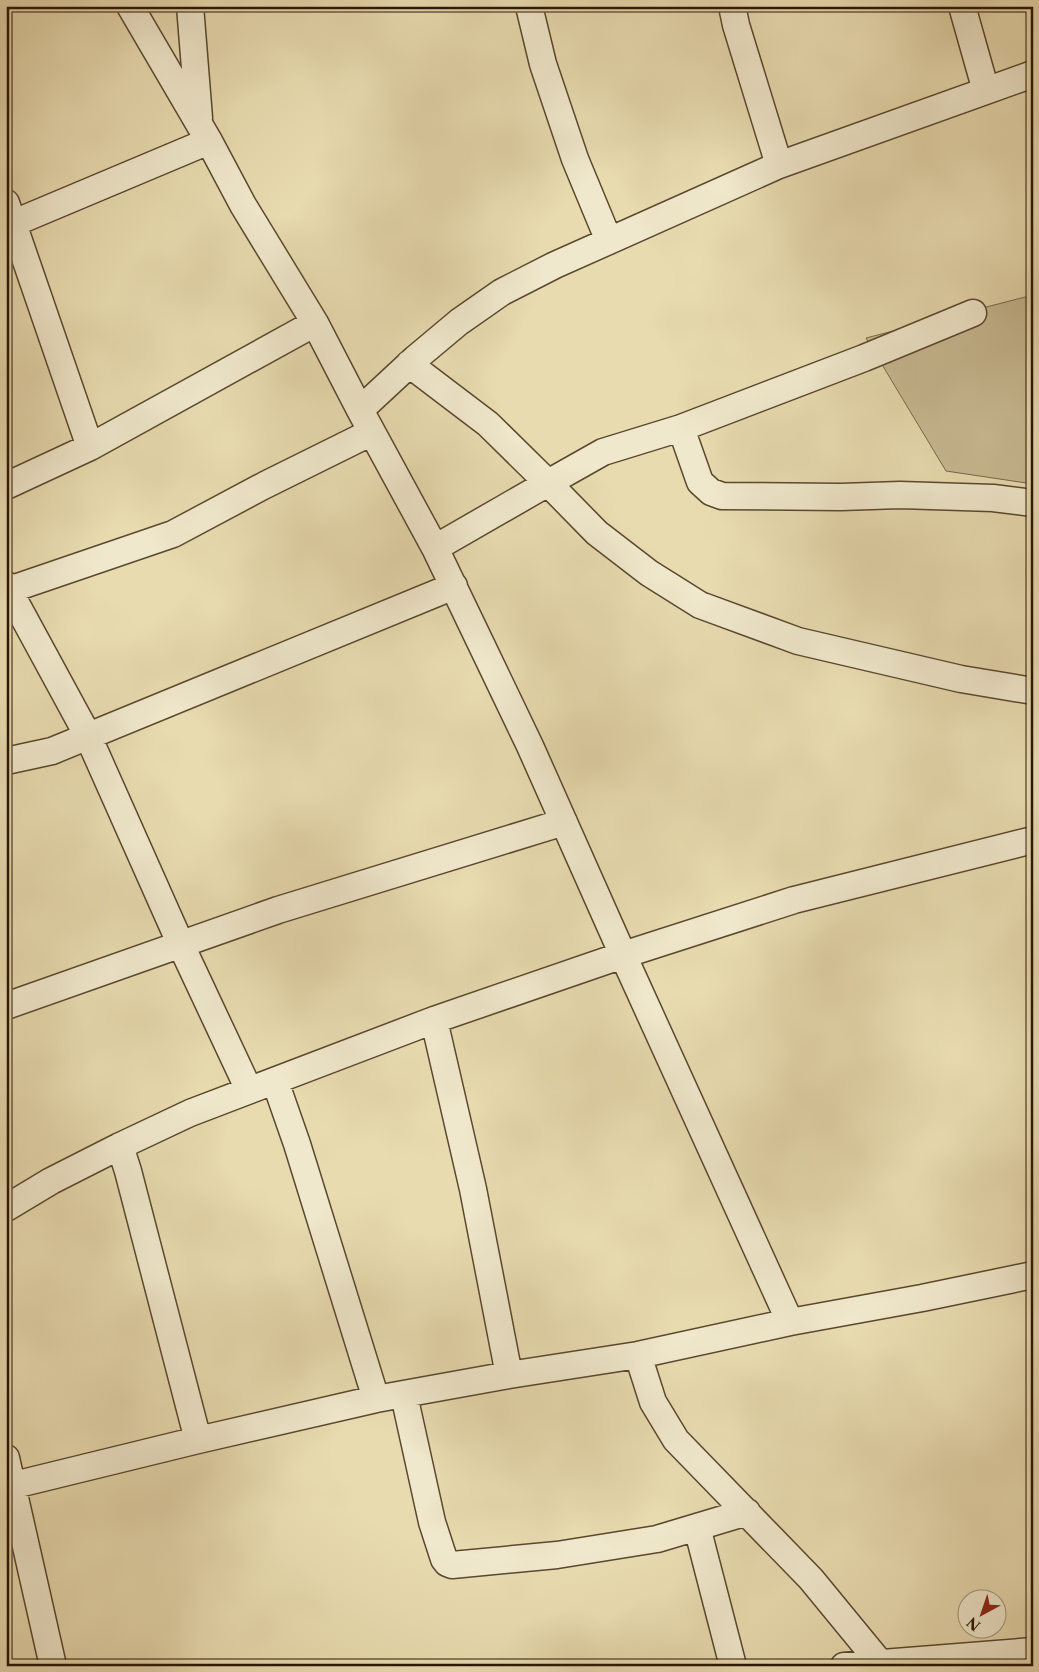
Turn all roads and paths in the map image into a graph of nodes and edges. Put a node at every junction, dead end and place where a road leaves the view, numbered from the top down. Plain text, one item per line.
1 (130, 6) edge
2 (190, 6) edge
3 (529, 6) edge
4 (732, 6) edge
5 (962, 6) edge
6 (1033, 74) edge
7 (986, 91) junction
8 (204, 133) junction
9 (779, 165) junction
10 (10, 213) edge
11 (609, 241) junction
12 (973, 313) dead end
13 (315, 323) junction
14 (409, 364) junction
15 (366, 421) junction
16 (680, 428) junction
17 (90, 447) junction
18 (548, 483) junction
19 (6, 486) edge
20 (1033, 503) edge
21 (435, 548) junction
22 (454, 586) junction
23 (7, 589) edge
24 (1033, 691) edge
25 (88, 736) junction
26 (6, 761) edge
27 (564, 822) junction
28 (1033, 840) edge
29 (181, 945) junction
30 (623, 955) junction
31 (6, 1006) edge
32 (434, 1020) junction
33 (275, 1081) junction
34 (249, 1090) junction
35 (120, 1146) junction
36 (6, 1208) edge
37 (1033, 1276) edge
38 (790, 1322) junction
39 (638, 1355) junction
40 (510, 1375) junction
41 (404, 1395) junction
42 (376, 1399) junction
43 (198, 1440) junction
44 (6, 1458) edge
45 (9, 1486) edge
46 (747, 1512) junction
47 (697, 1527) junction
48 (1030, 1656) edge
49 (885, 1664) edge
50 (53, 1666) edge
51 (733, 1666) edge
52 (844, 1666) edge

1 - 8 street
2 - 8 street
3 - 11 street
4 - 9 street
5 - 7 street
6 - 7 street
7 - 9 street
8 - 10 street
8 - 13 street
9 - 11 street
10 - 17 street
11 - 14 street
12 - 16 street
13 - 15 street
13 - 17 street
14 - 15 street
14 - 18 street
15 - 21 street
15 - 23 street
16 - 18 street
16 - 20 street
17 - 19 street
18 - 21 street
18 - 24 street
21 - 22 street
22 - 25 street
22 - 27 street
23 - 25 street
25 - 26 street
25 - 29 street
27 - 29 street
27 - 30 street
28 - 30 street
29 - 31 street
29 - 34 street
30 - 32 street
30 - 38 street
32 - 33 street
32 - 40 street
33 - 34 street
33 - 42 street
34 - 35 street
35 - 36 street
35 - 43 street
37 - 38 street
38 - 39 street
39 - 40 street
39 - 46 street
40 - 41 street
41 - 42 street
41 - 47 street
42 - 43 street
43 - 45 street
44 - 45 street
45 - 50 street
46 - 47 street
46 - 49 street
47 - 51 street
48 - 49 street
49 - 52 street

